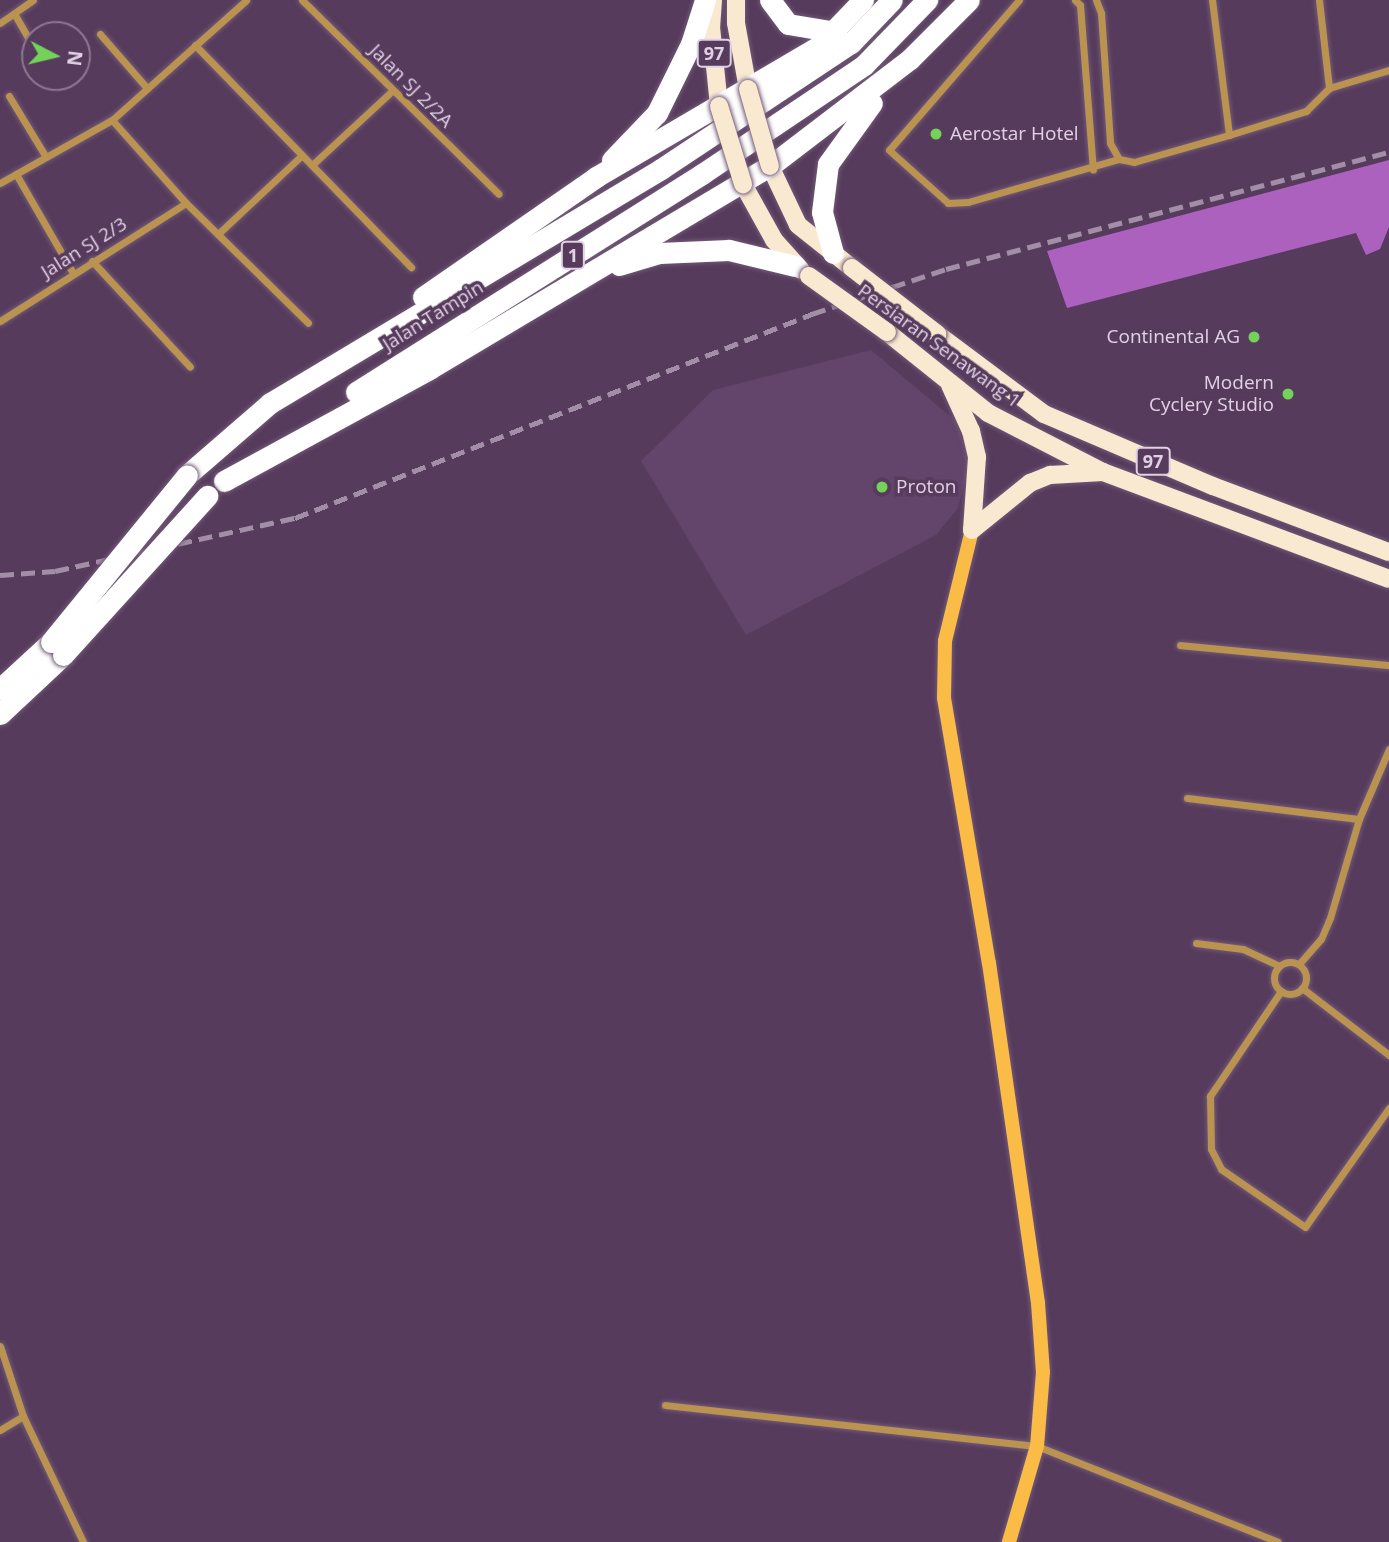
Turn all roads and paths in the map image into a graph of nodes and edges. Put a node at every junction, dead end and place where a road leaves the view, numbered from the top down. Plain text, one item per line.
1 (33, 0) edge
2 (246, 0) edge
3 (302, 0) edge
4 (705, 0) edge
5 (713, 0) edge
6 (736, 0) edge
7 (770, 0) edge
8 (863, 0) edge
9 (891, 0) edge
10 (927, 0) edge
11 (969, 0) edge
12 (1018, 0) edge
13 (1075, 0) edge
14 (1096, 0) edge
15 (1212, 0) edge
16 (1319, 0) edge
17 (15, 15) junction
18 (0, 23) edge
19 (21, 25) edge
20 (835, 32) junction
21 (100, 34) dead end
22 (195, 45) junction
23 (909, 59) junction
24 (1389, 70) edge
25 (148, 88) junction
26 (1329, 88) junction
27 (748, 89) junction
28 (393, 90) junction
29 (9, 96) dead end
30 (719, 106) junction
31 (112, 120) junction
32 (1229, 135) junction
33 (302, 155) junction
34 (46, 157) junction
35 (1119, 159) junction
36 (312, 165) junction
37 (771, 166) junction
38 (1093, 169) junction
39 (16, 174) junction
40 (596, 177) junction
41 (0, 183) edge
42 (743, 184) junction
43 (499, 194) dead end
44 (186, 203) junction
45 (218, 234) junction
46 (833, 253) junction
47 (92, 261) junction
48 (411, 267) dead end
49 (802, 271) junction
50 (73, 273) junction
51 (586, 275) junction
52 (0, 321) edge
53 (308, 323) dead end
54 (190, 368) dead end
55 (948, 381) junction
56 (270, 404) junction
57 (1103, 472) junction
58 (224, 481) junction
59 (972, 530) junction
60 (1389, 552) edge
61 (1389, 579) edge
62 (1180, 645) dead end
63 (57, 648) junction
64 (1389, 665) edge
65 (0, 689) edge
66 (0, 715) edge
67 (1389, 749) edge
68 (1187, 799) dead end
69 (1359, 820) junction
70 (1196, 943) dead end
71 (1299, 964) junction
72 (1279, 966) junction
73 (1303, 988) junction
74 (1281, 991) junction
75 (1389, 1055) edge
76 (1389, 1108) edge
77 (0, 1346) edge
78 (665, 1405) dead end
79 (23, 1416) junction
80 (0, 1430) edge
81 (1037, 1446) junction
82 (83, 1542) edge
83 (1009, 1542) edge
84 (1278, 1542) edge

1 - 17 street
2 - 22 street
3 - 28 street, Jalan SJ 2/2A
4 - 40 highway
5 - 30 main road, 97
6 - 27 main road, 97
7 - 20 highway
8 - 20 highway
9 - 56 highway, Jalan Tampin / 1
10 - 58 highway, Jalan Tampin / 1
11 - 23 highway
12 - 38 street
13 - 38 street
14 - 35 street
15 - 32 street
16 - 26 street
17 - 18 street
17 - 19 street
20 - 27 highway
21 - 25 street
22 - 25 street
22 - 33 street
23 - 37 highway
23 - 46 highway
24 - 26 street
25 - 31 street
26 - 32 street
27 - 30 highway
27 - 37 main road, 97, bridge
28 - 36 street
28 - 43 street, Jalan SJ 2/2A
29 - 34 street
30 - 40 highway
30 - 42 main road, 97, bridge
31 - 34 street
31 - 44 street
32 - 35 street
33 - 36 street
33 - 45 street
34 - 39 street
35 - 38 street
36 - 48 street
37 - 42 highway
37 - 46 main road, Persiaran Senawang 1 / 97
39 - 41 street
39 - 50 street
40 - 56 highway
42 - 49 main road, Persiaran Senawang 1 / 97
42 - 51 highway
44 - 45 street
44 - 47 street, Jalan SJ 2/3
45 - 53 street
46 - 60 main road, Persiaran Senawang 1 / 97, bridge
47 - 50 street, Jalan SJ 2/3
47 - 54 street
49 - 51 highway
49 - 55 main road, Persiaran Senawang 1 / 97, bridge
50 - 52 street, Jalan SJ 2/3
51 - 58 highway
55 - 57 main road, Persiaran Senawang 1 / 97
55 - 59 main road
56 - 63 highway, Jalan Tampin / 1, bridge
57 - 59 main road
57 - 61 main road, Persiaran Senawang 1 / 97
58 - 63 highway, Jalan Tampin / 1, bridge
59 - 81 street
62 - 64 street
63 - 65 highway, Jalan Tampin / 1
63 - 66 highway, Jalan Tampin / 1
67 - 69 street
68 - 69 street
69 - 71 street
70 - 72 street
71 - 72 street
71 - 73 street
72 - 74 street
73 - 74 street
73 - 75 street
74 - 76 street
77 - 79 street
78 - 81 street
79 - 80 street
79 - 82 street
81 - 83 street
81 - 84 street

